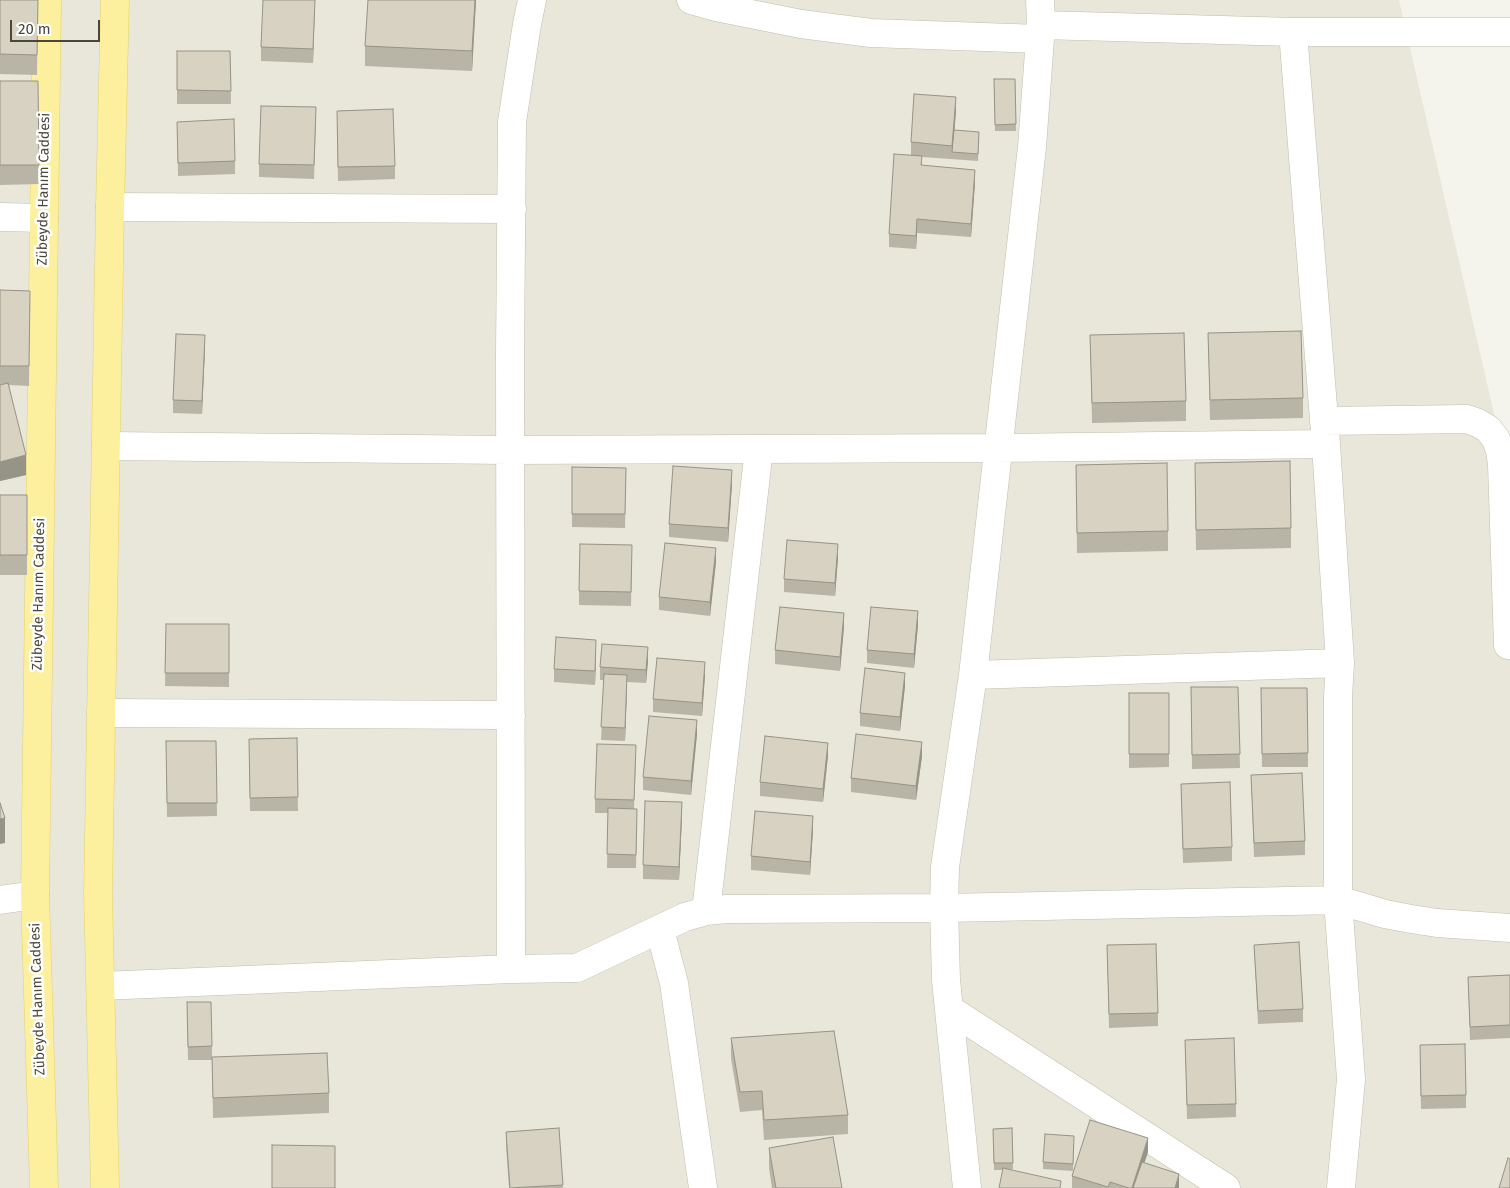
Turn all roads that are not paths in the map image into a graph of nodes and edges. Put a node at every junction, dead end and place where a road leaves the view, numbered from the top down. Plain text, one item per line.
1 (47, 0) edge
2 (115, 0) edge
3 (532, 0) edge
4 (691, 0) edge
5 (1040, 21) edge
6 (1293, 32) junction
7 (1510, 32) edge
8 (110, 207) junction
9 (512, 209) junction
10 (0, 217) edge
11 (44, 218) junction
12 (1325, 432) junction
13 (106, 446) junction
14 (998, 448) junction
15 (759, 449) junction
16 (510, 450) junction
17 (1510, 645) edge
18 (1340, 663) junction
19 (973, 675) junction
20 (101, 713) junction
21 (511, 715) junction
22 (36, 895) junction
23 (0, 900) edge
24 (1338, 900) junction
25 (944, 908) junction
26 (706, 911) junction
27 (1510, 928) edge
28 (660, 930) junction
29 (511, 969) junction
30 (100, 986) junction
31 (950, 1009) junction
32 (44, 1188) edge
33 (105, 1188) edge
34 (703, 1188) edge
35 (967, 1188) edge
36 (1226, 1188) edge
37 (1341, 1188) edge

1 - 11 main road, Zübeyde Hanım Caddesi
2 - 8 main road
3 - 9 street
4 - 5 street
5 - 6 street
5 - 14 street
6 - 7 street
6 - 12 street
8 - 9 street
8 - 13 main road
9 - 16 street
10 - 11 street
11 - 22 main road, Zübeyde Hanım Caddesi
12 - 14 street
12 - 17 street
12 - 18 street
13 - 16 street
13 - 20 main road
14 - 15 street
14 - 19 street
15 - 16 street
15 - 26 street
16 - 21 street
18 - 19 street
18 - 24 street
19 - 25 street
20 - 21 street
20 - 30 main road
21 - 29 street
22 - 23 street
22 - 32 main road, Zübeyde Hanım Caddesi
24 - 25 street
24 - 27 street
24 - 37 street
25 - 26 street
25 - 31 street
26 - 28 street
28 - 29 street
28 - 34 street
29 - 30 street
30 - 33 main road
31 - 35 street
31 - 36 street

